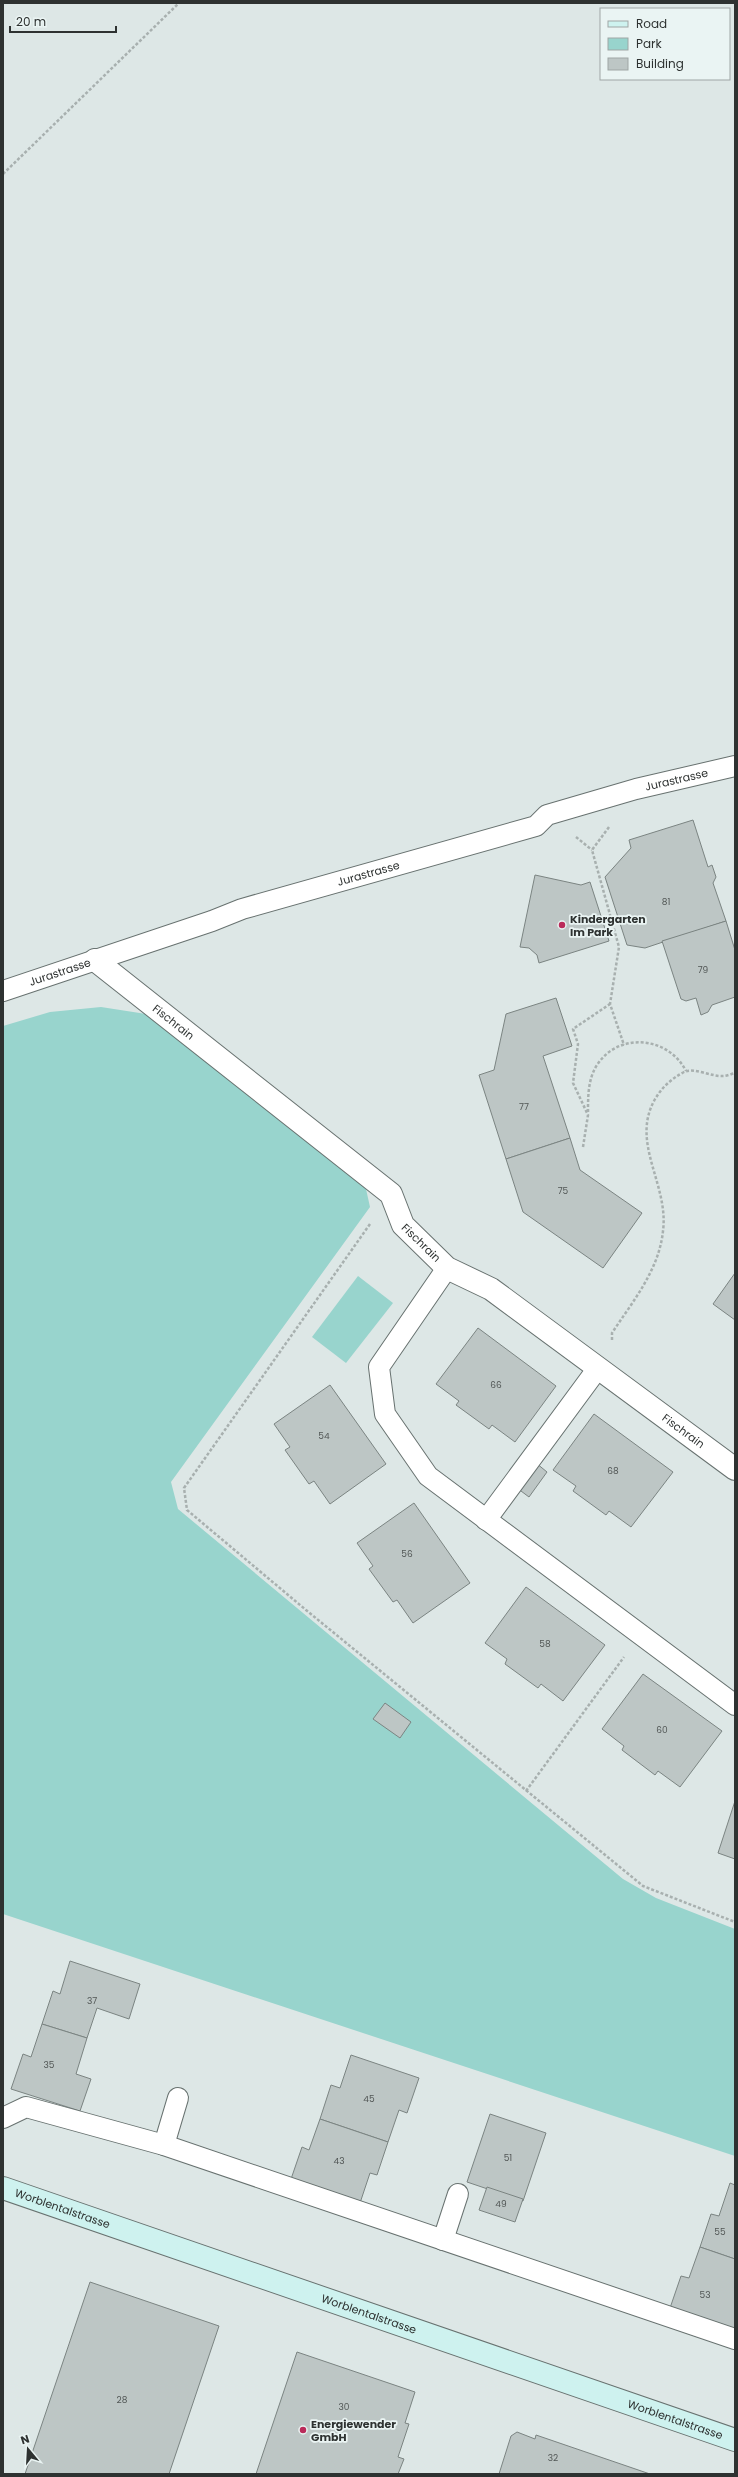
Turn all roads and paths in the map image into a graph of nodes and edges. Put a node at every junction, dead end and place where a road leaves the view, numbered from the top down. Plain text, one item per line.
1 (179, 3) edge
2 (3, 174) edge
3 (735, 766) edge
4 (610, 826) dead end
5 (95, 960) junction
6 (3, 990) edge
7 (610, 1004) junction
8 (624, 1045) junction
9 (686, 1071) junction
10 (735, 1073) edge
11 (588, 1115) junction
12 (583, 1148) dead end
13 (391, 1194) junction
14 (447, 1268) junction
15 (598, 1368) junction
16 (735, 1469) edge
17 (486, 1520) junction
18 (641, 1634) junction
19 (735, 1705) edge
20 (526, 1790) junction
21 (735, 1922) edge
22 (178, 2098) dead end
23 (3, 2118) edge
24 (164, 2145) junction
25 (3, 2188) edge
26 (458, 2194) dead end
27 (443, 2240) junction
28 (735, 2339) edge
29 (735, 2440) edge

1 - 2 path
3 - 5 lane, Jurastrasse
4 - 7 path
5 - 6 lane, Jurastrasse
5 - 13 street, Fischrain
7 - 8 path
7 - 11 path
8 - 9 path
8 - 11 path
9 - 10 path
9 - 15 path
11 - 12 path
13 - 14 street, Fischrain
13 - 20 path
14 - 15 street, Fischrain
14 - 17 lane
15 - 16 street, Fischrain
15 - 17 lane
17 - 18 lane
18 - 19 lane
18 - 20 path
20 - 21 path
22 - 24 lane
23 - 24 lane
24 - 27 lane
25 - 29 main road, Worblentalstrasse
26 - 27 lane
27 - 28 lane

